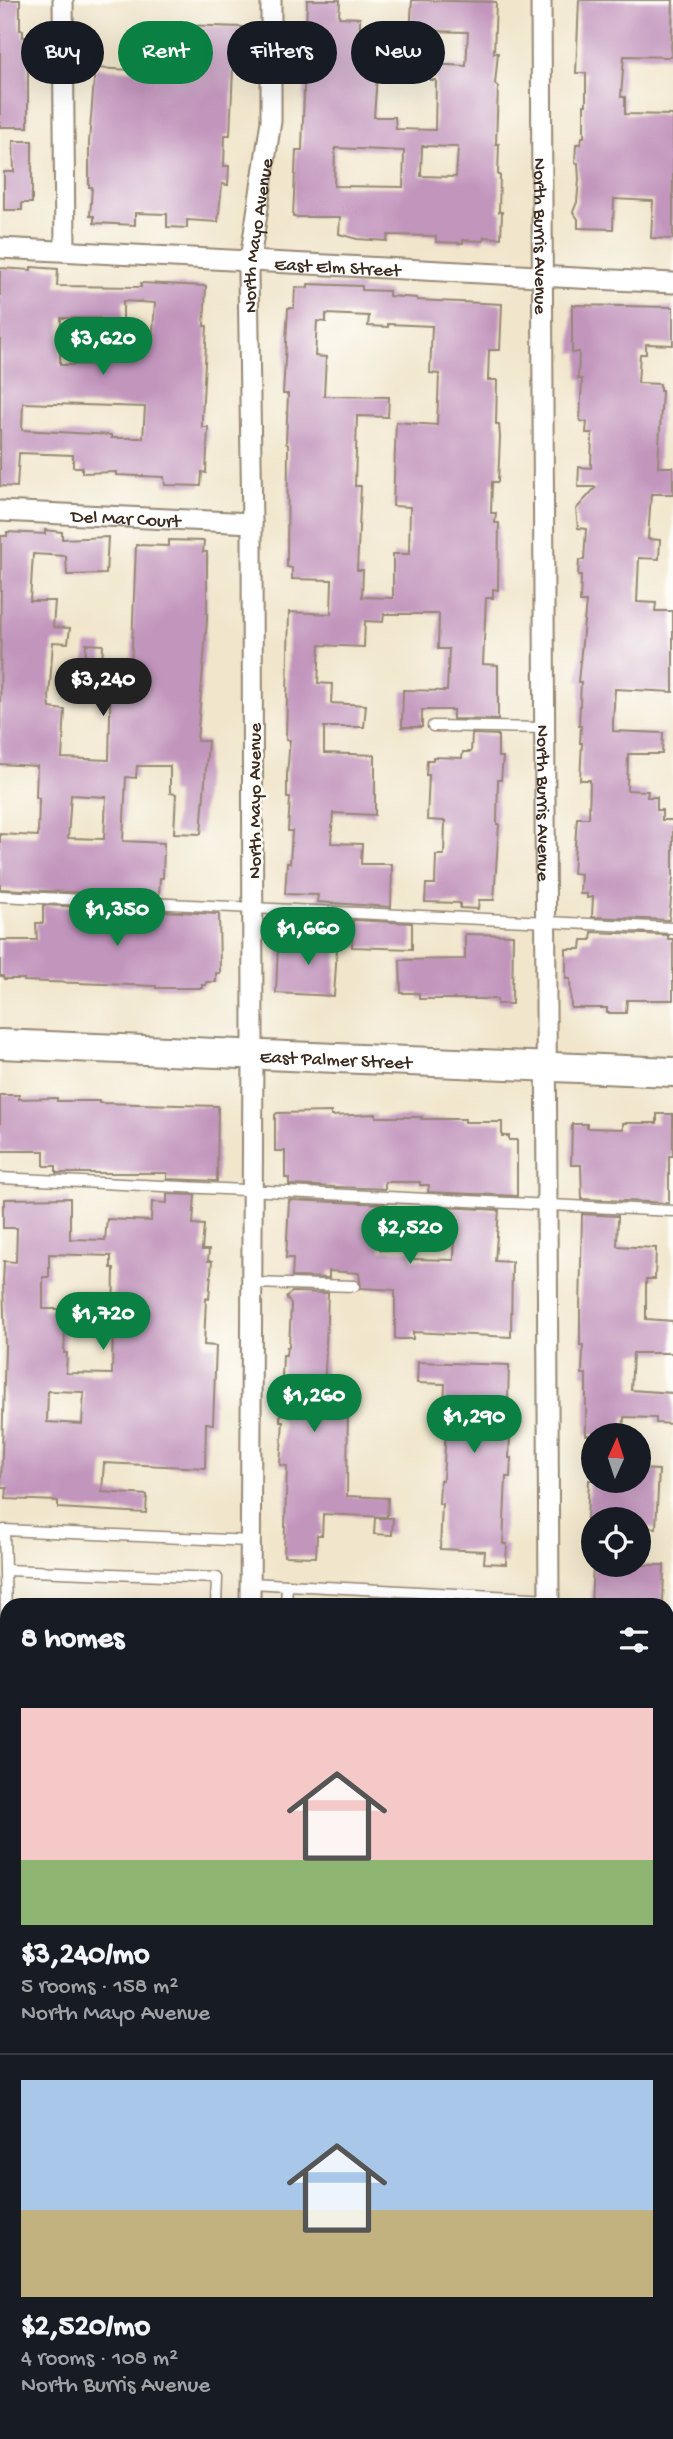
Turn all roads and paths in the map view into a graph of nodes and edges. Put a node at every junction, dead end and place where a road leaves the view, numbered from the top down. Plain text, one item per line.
1 (63, 0) edge
2 (271, 0) edge
3 (541, 0) edge
4 (0, 248) edge
5 (65, 250) junction
6 (249, 260) junction
7 (542, 278) junction
8 (673, 283) edge
9 (0, 512) edge
10 (252, 523) junction
11 (433, 726) dead end
12 (545, 728) junction
13 (0, 896) edge
14 (253, 907) junction
15 (546, 922) junction
16 (673, 928) edge
17 (0, 1044) edge
18 (253, 1053) junction
19 (547, 1066) junction
20 (673, 1072) edge
21 (0, 1178) edge
22 (253, 1190) junction
23 (548, 1204) junction
24 (673, 1211) edge
25 (252, 1283) junction
26 (354, 1286) dead end
27 (250, 1541) junction
28 (5, 1570) junction
29 (250, 1583) junction
30 (287, 1585) junction
31 (6, 1598) edge
32 (216, 1598) edge
33 (250, 1598) edge
34 (286, 1598) edge
35 (467, 1598) edge
36 (549, 1598) edge

1 - 5 street
2 - 6 street, North Mayo Avenue
3 - 7 street, North Burris Avenue
4 - 5 street, East Elm Street
5 - 6 street, East Elm Street
6 - 7 street, East Elm Street
6 - 10 street, North Mayo Avenue
7 - 8 street, East Elm Street
7 - 12 street, North Burris Avenue
9 - 10 street, Del Mar Court
10 - 14 street, North Mayo Avenue
11 - 12 lane
12 - 15 street, North Burris Avenue
13 - 14 lane
14 - 15 lane
14 - 18 street, North Mayo Avenue
15 - 16 lane
15 - 19 street, North Burris Avenue
17 - 18 main road, East Palmer Street
18 - 19 main road, East Palmer Street
18 - 22 street, North Mayo Avenue
19 - 20 main road, East Palmer Street
19 - 23 street, North Burris Avenue
21 - 22 lane
22 - 23 lane
22 - 25 street, North Mayo Avenue
23 - 24 lane
23 - 36 street, North Burris Avenue
25 - 26 lane
25 - 27 street, North Mayo Avenue
27 - 28 lane
27 - 29 street, North Mayo Avenue
28 - 31 lane
28 - 32 lane
29 - 30 lane
29 - 33 street, North Mayo Avenue
30 - 34 lane
30 - 35 lane

